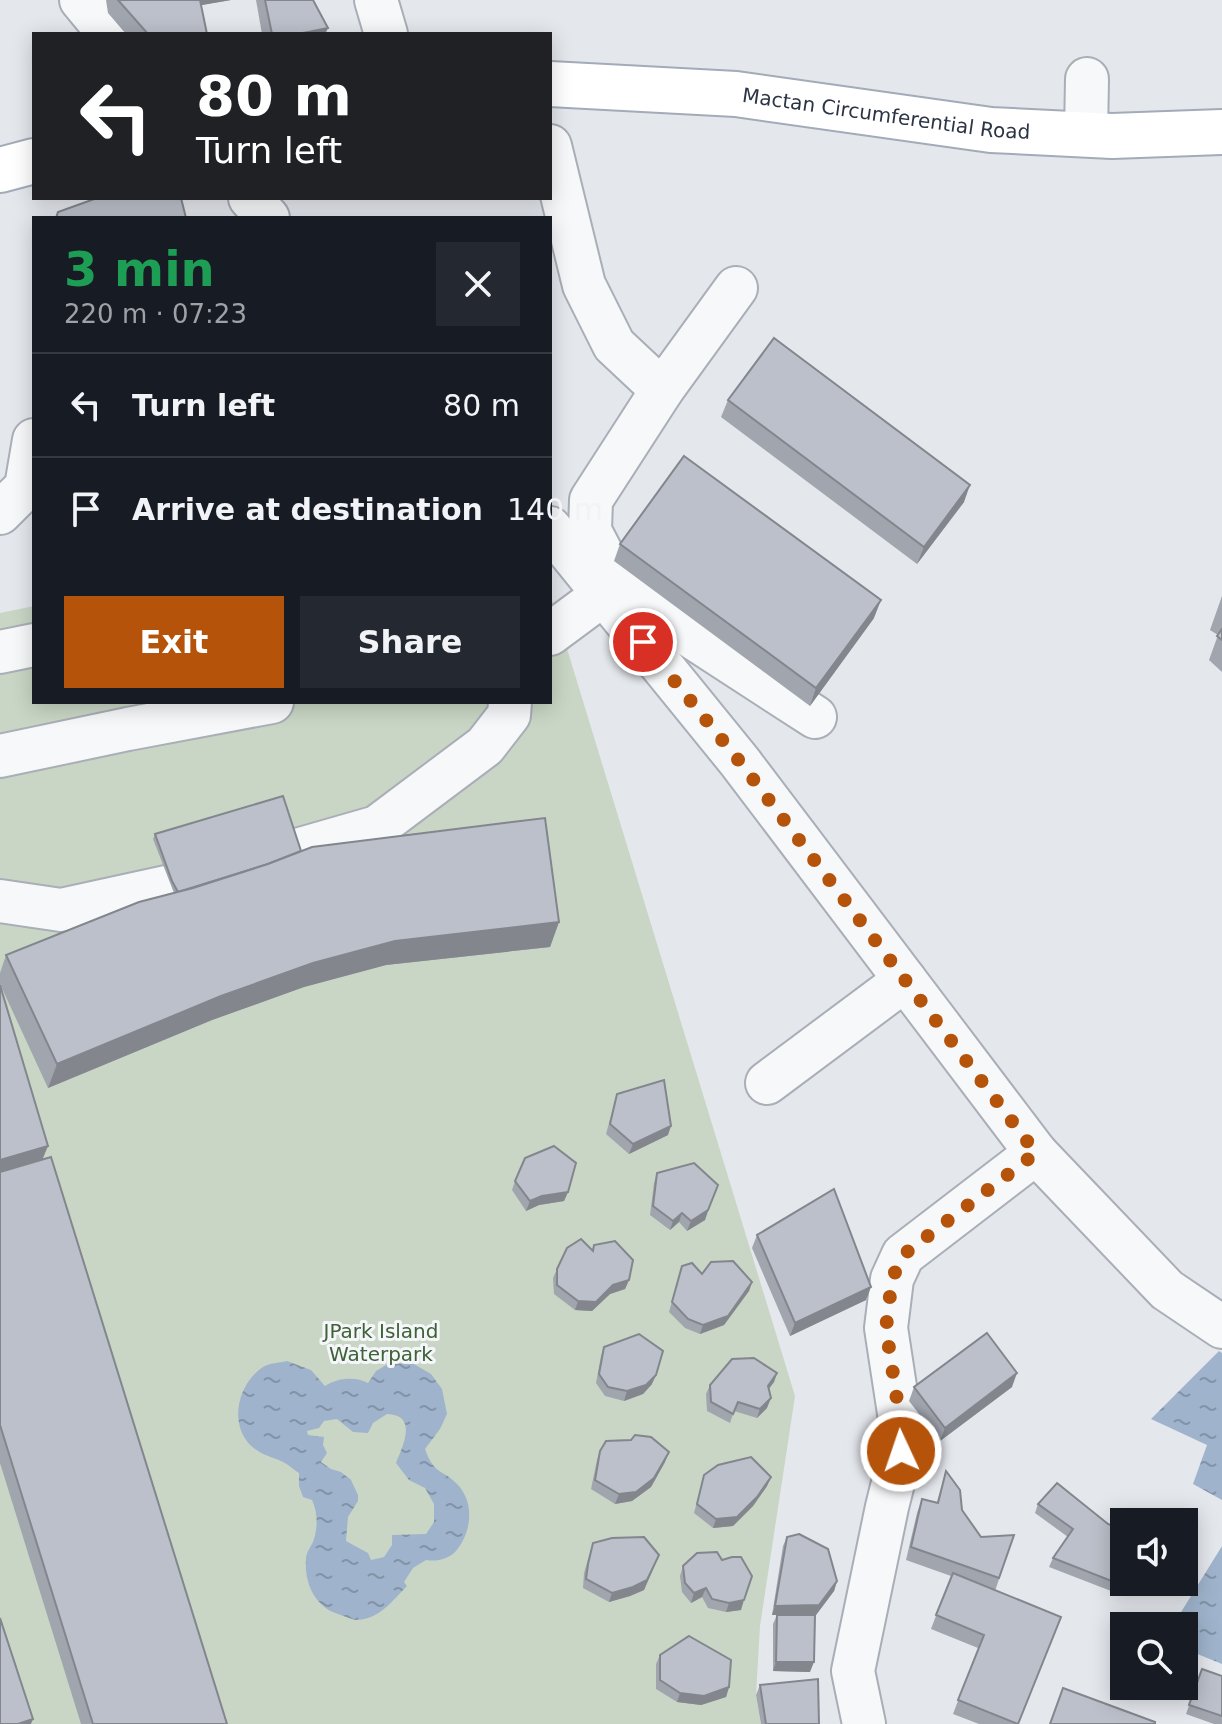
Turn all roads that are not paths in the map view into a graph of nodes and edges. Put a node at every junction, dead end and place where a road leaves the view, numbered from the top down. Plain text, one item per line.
1 (81, 0) edge
2 (376, 0) edge
3 (107, 32) edge
4 (385, 32) edge
5 (1087, 79) dead end
6 (552, 84) edge
7 (1222, 132) edge
8 (1086, 134) junction
9 (552, 154) edge
10 (32, 162) edge
11 (0, 170) edge
12 (252, 200) edge
13 (266, 216) edge
14 (736, 288) dead end
15 (662, 390) junction
16 (32, 452) edge
17 (0, 513) edge
18 (552, 530) edge
19 (604, 594) junction
20 (552, 633) edge
21 (32, 645) edge
22 (0, 652) edge
23 (249, 704) edge
24 (510, 704) edge
25 (125, 715) edge
26 (815, 717) edge
27 (0, 756) edge
28 (297, 850) edge
29 (171, 886) edge
30 (0, 901) edge
31 (905, 980) junction
32 (767, 1083) dead end
33 (1036, 1153) junction
34 (1222, 1327) edge
35 (864, 1724) edge

1 - 3 street
2 - 4 street
5 - 8 street
6 - 8 main road, Mactan Circumferential Road
7 - 8 main road, Mactan Circumferential Road
9 - 15 street
10 - 11 main road
12 - 13 street
14 - 15 street
15 - 26 street
16 - 17 street
18 - 19 street
19 - 20 street
19 - 31 street
21 - 22 street
23 - 25 street
24 - 28 street
25 - 27 street
29 - 30 street
31 - 32 street
31 - 33 street
33 - 34 street
33 - 35 street

